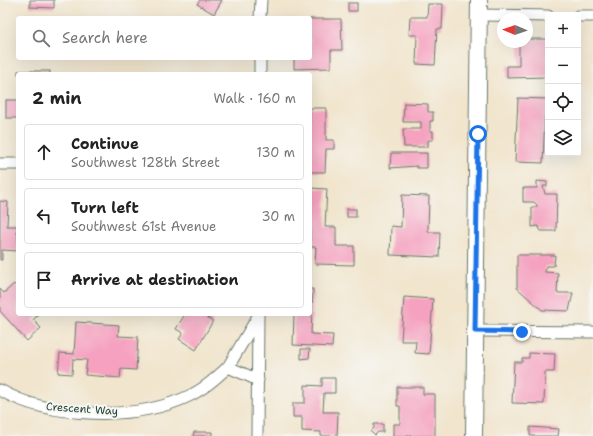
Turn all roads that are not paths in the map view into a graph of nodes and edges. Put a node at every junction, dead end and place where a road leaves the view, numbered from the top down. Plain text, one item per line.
1 (260, 0) edge
2 (479, 7) edge
3 (260, 16) edge
4 (545, 16) edge
5 (581, 16) edge
6 (593, 16) edge
7 (260, 60) edge
8 (260, 72) edge
9 (0, 164) edge
10 (16, 164) edge
11 (257, 316) edge
12 (258, 316) edge
13 (475, 331) junction
14 (593, 332) edge
15 (228, 367) junction
16 (258, 380) junction
17 (0, 390) edge
18 (257, 436) edge
19 (474, 436) edge

1 - 3 street
2 - 4 street
2 - 13 street
5 - 6 street
7 - 8 street
9 - 10 street
11 - 15 street, Crescent Way
12 - 16 street
13 - 14 street
13 - 19 street
15 - 16 street
15 - 17 street, Crescent Way
16 - 18 street

